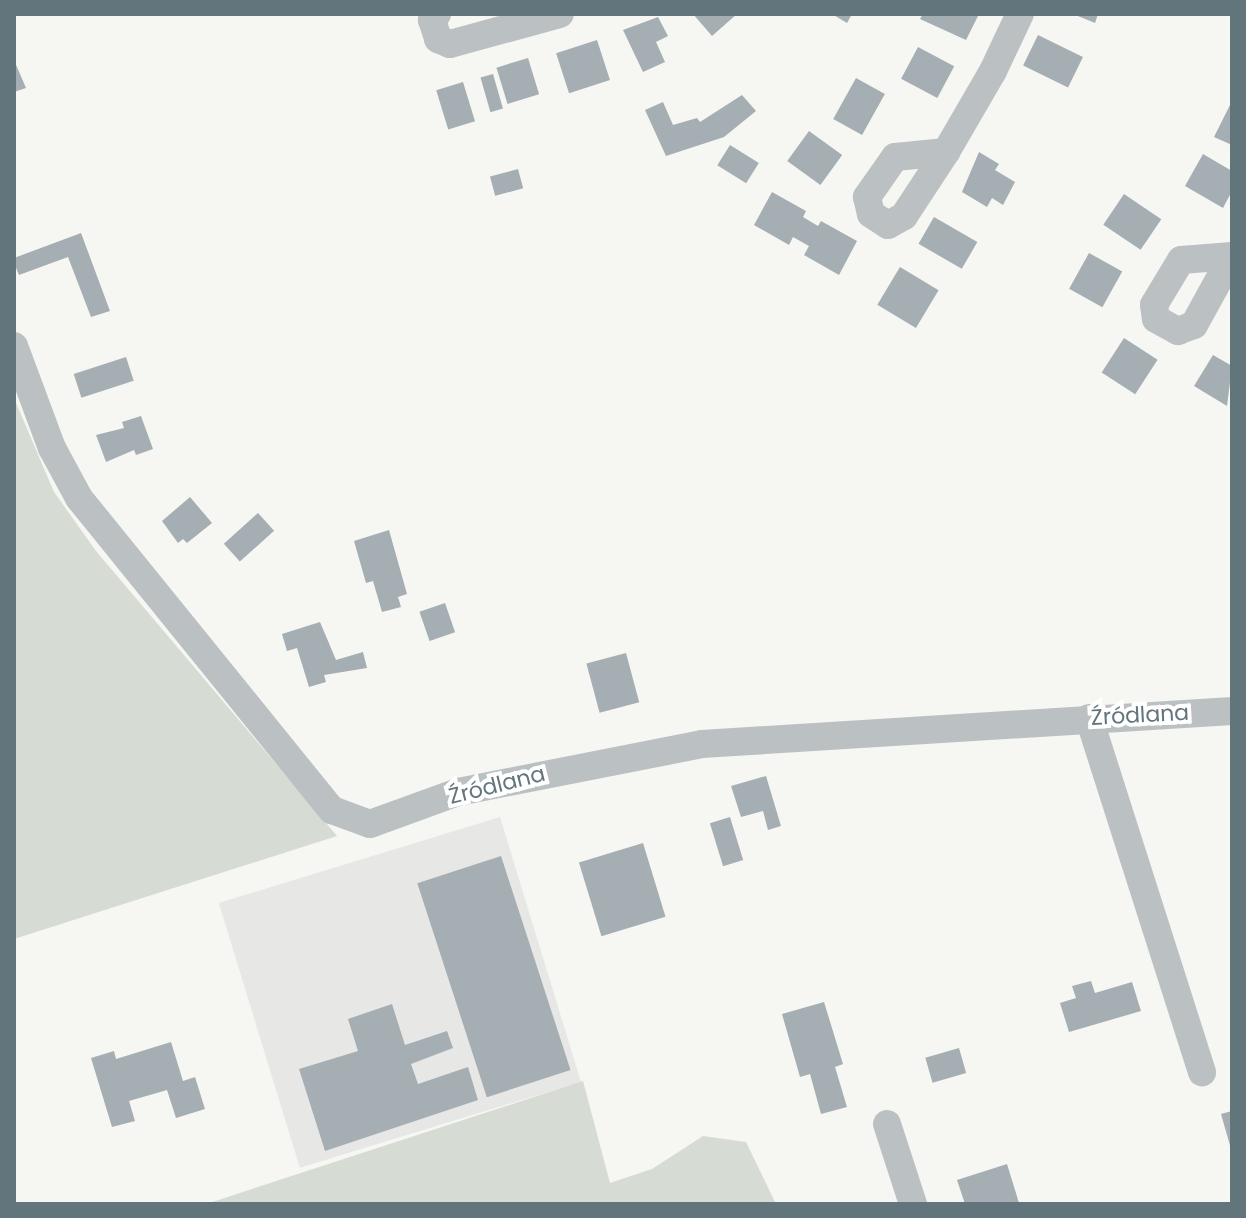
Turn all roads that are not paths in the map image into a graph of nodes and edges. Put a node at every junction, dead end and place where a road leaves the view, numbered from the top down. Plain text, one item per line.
1 (437, 14) edge
2 (560, 14) edge
3 (1020, 14) edge
4 (946, 152) dead end
5 (14, 346) edge
6 (1232, 711) edge
7 (1089, 718) junction
8 (1202, 1072) dead end
9 (887, 1124) dead end
10 (913, 1204) edge

1 - 2 street
3 - 4 street
5 - 7 street, Źródlana
6 - 7 street, Źródlana
7 - 8 street
9 - 10 street

